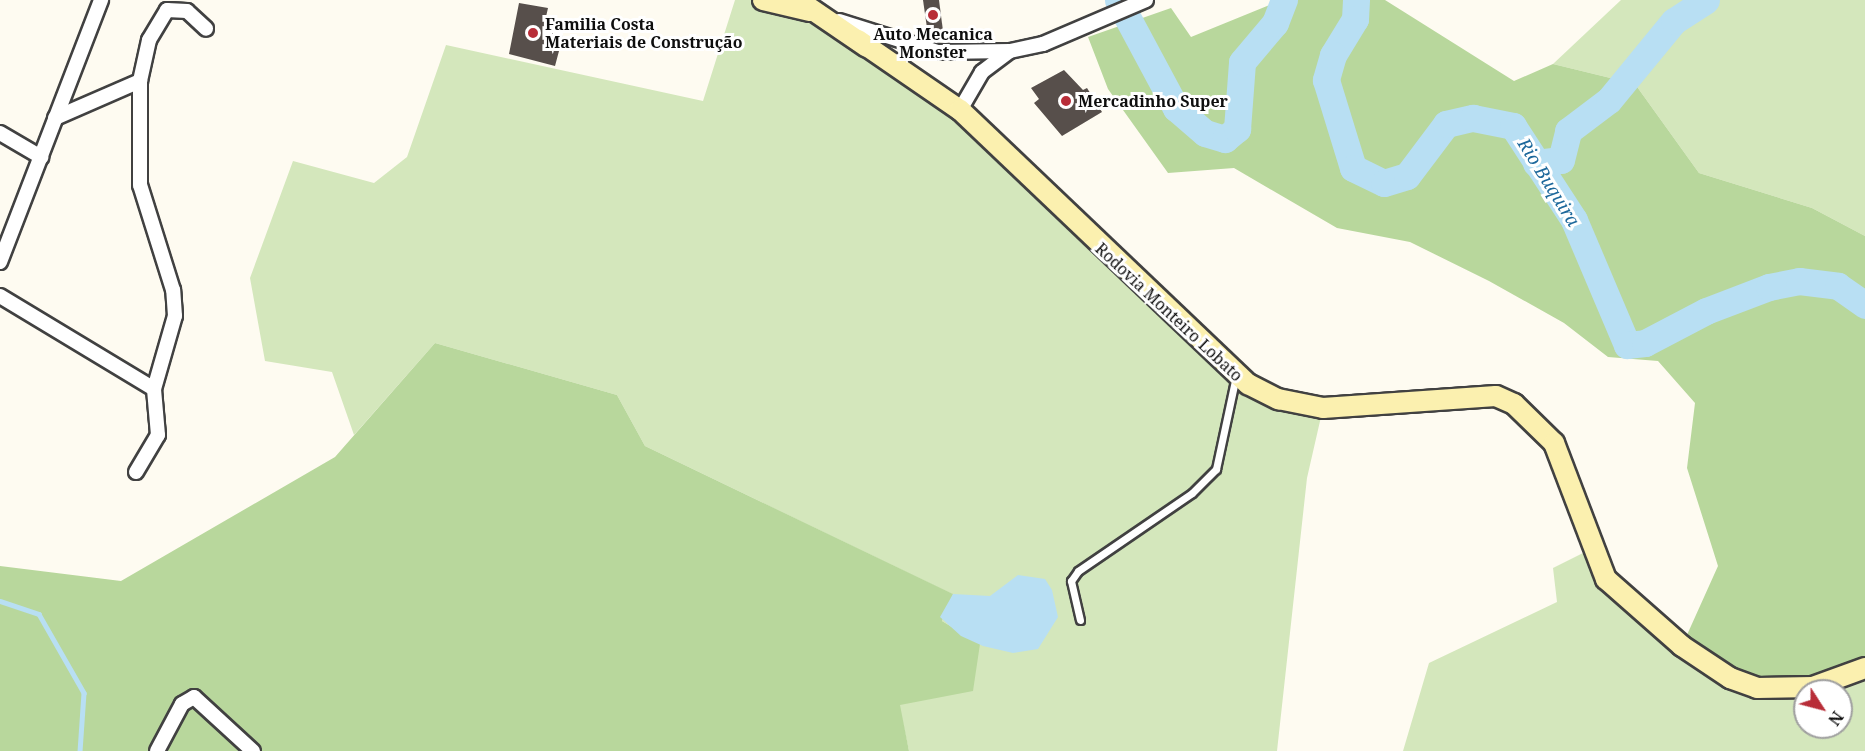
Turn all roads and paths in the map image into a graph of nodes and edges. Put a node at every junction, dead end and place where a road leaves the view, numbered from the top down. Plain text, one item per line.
1 (100, 0) edge
2 (763, 0) edge
3 (798, 0) edge
4 (1141, 3) edge
5 (818, 13) junction
6 (206, 29) dead end
7 (1010, 51) junction
8 (140, 81) junction
9 (960, 110) junction
10 (55, 118) junction
11 (0, 133) edge
12 (42, 157) junction
13 (0, 262) edge
14 (0, 297) edge
15 (1236, 374) junction
16 (154, 389) junction
17 (136, 472) dead end
18 (1080, 620) dead end
19 (1865, 668) edge
20 (157, 751) edge
21 (253, 751) edge

1 - 10 street
2 - 5 main road, Rodovia Monteiro Lobato
3 - 5 main road, Rodovia Monteiro Lobato
4 - 7 street
5 - 7 street
5 - 9 main road, Rodovia Monteiro Lobato
6 - 8 street
7 - 9 street
8 - 10 street
8 - 16 street
9 - 15 main road, Rodovia Monteiro Lobato
10 - 12 street
11 - 12 street
12 - 13 street
14 - 16 street
15 - 18 lane
15 - 19 main road, Rodovia Monteiro Lobato
16 - 17 street
20 - 21 street

